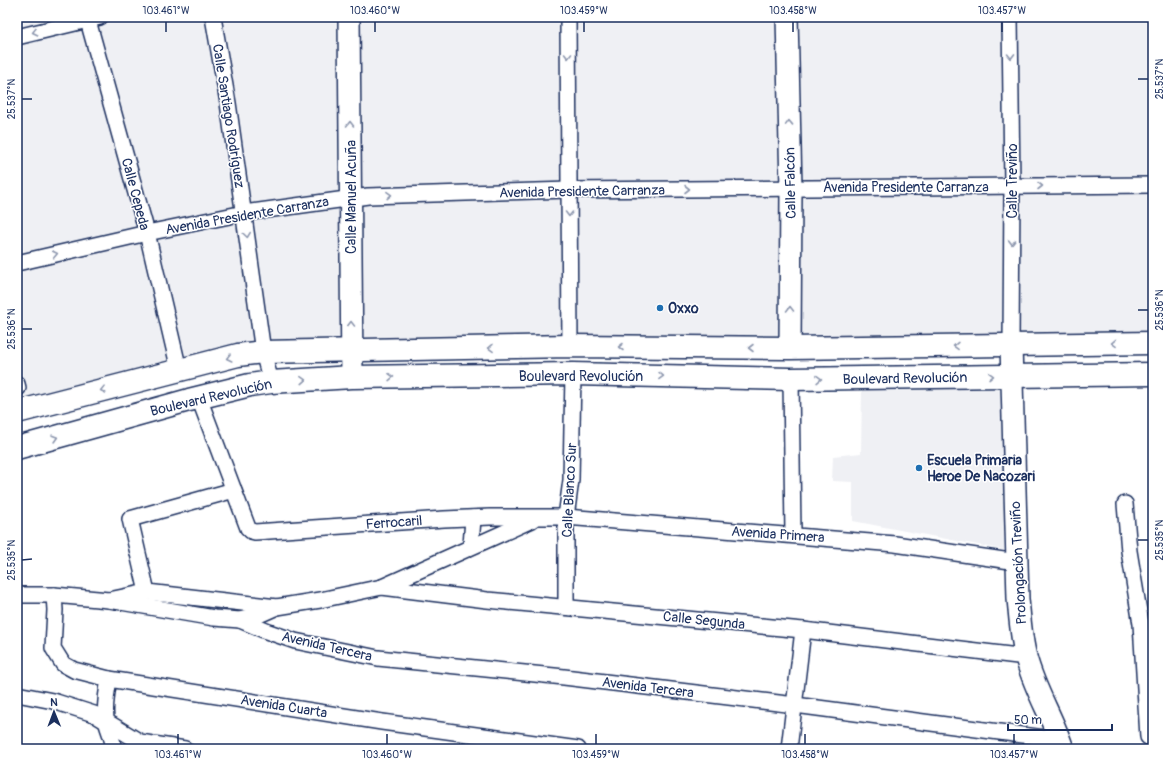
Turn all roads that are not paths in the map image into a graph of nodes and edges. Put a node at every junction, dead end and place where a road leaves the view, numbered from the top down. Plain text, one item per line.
1 (213, 17) edge
2 (349, 17) edge
3 (568, 17) edge
4 (787, 17) edge
5 (1010, 17) edge
6 (92, 18) edge
7 (65, 21) edge
8 (17, 37) edge
9 (1153, 185) edge
10 (1012, 186) junction
11 (791, 188) junction
12 (569, 190) junction
13 (351, 197) junction
14 (244, 213) junction
15 (147, 232) junction
16 (17, 263) edge
17 (1153, 343) edge
18 (1011, 345) junction
19 (570, 346) junction
20 (790, 348) junction
21 (352, 351) junction
22 (263, 352) junction
23 (180, 370) junction
24 (573, 374) junction
25 (1153, 374) edge
26 (1012, 376) junction
27 (352, 377) junction
28 (791, 379) junction
29 (271, 382) junction
30 (199, 398) junction
31 (17, 412) edge
32 (17, 448) edge
33 (234, 490) junction
34 (1125, 504) dead end
35 (538, 517) junction
36 (566, 517) junction
37 (473, 518) junction
38 (793, 535) junction
39 (471, 546) junction
40 (1017, 562) junction
41 (382, 587) junction
42 (147, 592) junction
43 (17, 595) edge
44 (54, 595) junction
45 (109, 600) junction
46 (277, 607) junction
47 (566, 607) junction
48 (240, 620) junction
49 (1147, 627) edge
50 (803, 630) junction
51 (1026, 657) junction
52 (109, 678) junction
53 (17, 694) edge
54 (795, 705) junction
55 (106, 720) junction
56 (1148, 737) dead end
57 (1061, 744) edge
58 (113, 749) edge
59 (185, 749) edge
60 (578, 749) edge
61 (789, 749) edge

1 - 14 street, Calle Santiago Rodríguez
13 -> 2 street, Calle Manuel Acuña
3 -> 12 street
11 -> 4 street, Calle Falcón
5 -> 10 street, Calle Treviño
6 - 7 street
6 - 15 street, Calle Cepeda
7 -> 8 street
10 -> 9 street, Avenida Presidente Carranza
10 - 11 street, Avenida Presidente Carranza
10 -> 18 street, Calle Treviño
12 -> 11 street, Avenida Presidente Carranza
20 -> 11 street, Calle Falcón
13 -> 12 street, Avenida Presidente Carranza
12 -> 19 street
13 - 14 street, Avenida Presidente Carranza
21 -> 13 street, Calle Manuel Acuña
14 - 15 street, Avenida Presidente Carranza
14 -> 22 street, Calle Santiago Rodríguez
16 -> 15 street, Avenida Presidente Carranza
15 - 23 street, Calle Cepeda
17 -> 18 main road
18 -> 20 main road
18 - 26 street, Prolongación Treviño
20 -> 19 main road
19 -> 21 main road
21 - 22 main road
21 - 27 street, Calle Manuel Acuña
22 -> 23 main road
22 - 29 street, Calle Santiago Rodríguez
23 -> 31 main road
27 -> 24 main road, Boulevard Revolución
24 -> 28 main road, Boulevard Revolución
24 - 36 street, Calle Blanco Sur
25 - 26 main road, Boulevard Revolución
28 -> 26 main road, Boulevard Revolución
26 - 40 street, Prolongación Treviño
29 -> 27 main road, Boulevard Revolución
28 - 38 street
29 - 30 main road, Boulevard Revolución
32 -> 30 main road, Boulevard Revolución
30 - 33 street
33 - 37 street, Ferrocaril
33 - 42 street
34 - 49 street
35 - 36 street, Avenida Primera
35 - 37 street, Ferrocaril
35 - 39 street
36 - 38 street, Avenida Primera
36 - 47 street, Calle Blanco Sur
37 - 39 street
38 - 40 street, Avenida Primera
39 - 41 street
40 - 51 street, Prolongación Treviño
41 - 46 street
41 - 47 street, Calle Segunda
42 - 45 street
42 - 46 street
43 - 44 street
44 - 45 street
44 - 52 street, Avenida Cuarta
45 - 48 street
46 - 48 street
47 - 50 street, Calle Segunda
48 - 54 street, Avenida Tercera
49 - 56 street
50 - 51 street, Calle Segunda
50 - 54 street
51 - 57 street, Prolongación Treviño
52 - 55 street
52 - 60 street, Avenida Cuarta
53 - 55 street
54 - 57 street, Avenida Tercera
54 - 61 street
55 - 58 street
55 - 59 street

